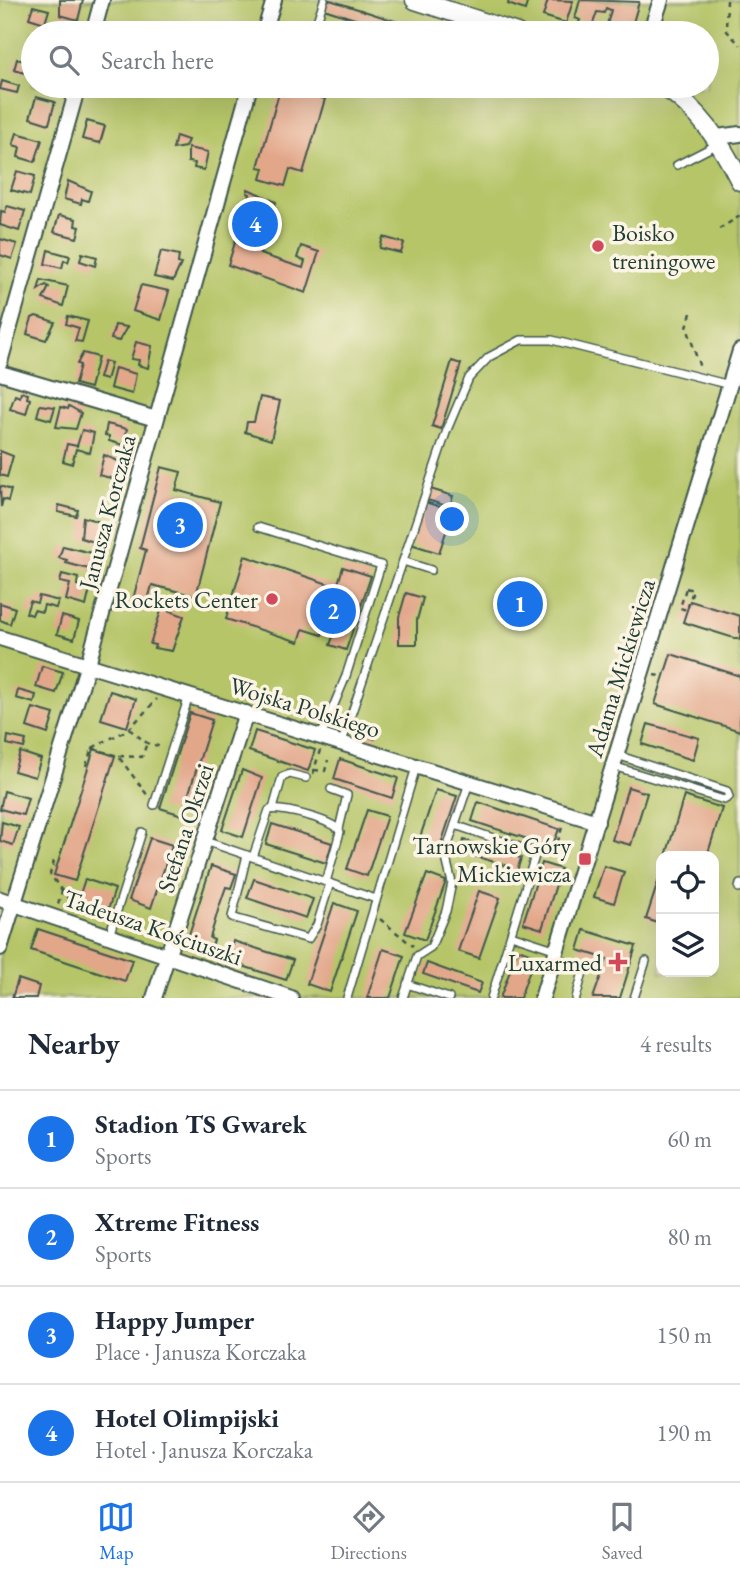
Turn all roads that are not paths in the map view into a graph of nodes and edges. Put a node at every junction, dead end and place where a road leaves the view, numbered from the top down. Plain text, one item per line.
1 (102, 0) edge
2 (274, 0) edge
3 (324, 0) edge
4 (415, 0) edge
5 (661, 0) edge
6 (96, 21) edge
7 (268, 21) edge
8 (317, 21) edge
9 (480, 21) edge
10 (654, 21) edge
11 (75, 98) edge
12 (247, 98) edge
13 (678, 98) edge
14 (740, 134) edge
15 (719, 140) junction
16 (677, 165) dead end
17 (740, 181) edge
18 (740, 351) edge
19 (0, 362) edge
20 (0, 373) edge
21 (730, 385) junction
22 (156, 419) junction
23 (258, 527) dead end
24 (403, 561) junction
25 (431, 570) dead end
26 (0, 638) edge
27 (88, 664) junction
28 (189, 695) junction
29 (246, 713) junction
30 (322, 739) junction
31 (342, 742) junction
32 (615, 760) junction
33 (416, 766) junction
34 (309, 779) road end
35 (469, 783) junction
36 (331, 789) dead end
37 (154, 805) road end
38 (273, 809) junction
39 (597, 822) junction
40 (456, 825) junction
41 (339, 829) junction
42 (142, 832) dead end
43 (205, 841) junction
44 (250, 856) junction
45 (328, 882) junction
46 (376, 899) junction
47 (7, 901) edge
48 (511, 935) junction
49 (109, 937) junction
50 (0, 948) edge
51 (556, 954) junction
52 (167, 957) junction
53 (646, 961) dead end
54 (407, 984) junction
55 (154, 998) edge
56 (291, 998) edge
57 (346, 998) edge
58 (403, 998) edge
59 (449, 998) edge
60 (491, 998) edge
61 (542, 998) edge
62 (576, 998) edge
63 (634, 998) edge

1 - 6 street
2 - 7 street
3 - 8 lane
4 - 9 street
5 - 10 street
11 - 19 street
12 - 22 street, Janusza Korczaka
13 - 15 street
14 - 15 street
15 - 16 lane
15 - 17 street
18 - 21 street, Adama Mickiewicza
20 - 22 street
21 - 24 lane
21 - 32 street, Adama Mickiewicza
22 - 27 street, Janusza Korczaka
23 - 30 lane
24 - 25 lane
24 - 31 lane
26 - 27 street, Wojska Polskiego
27 - 28 street, Wojska Polskiego
27 - 47 street, Janusza Korczaka
28 - 29 street, Wojska Polskiego
28 - 37 lane
29 - 30 street, Wojska Polskiego
29 - 43 street, Stefana Okrzei
30 - 31 street, Wojska Polskiego
31 - 33 street, Wojska Polskiego
32 - 32 lane
32 - 39 street, Adama Mickiewicza
33 - 35 street, Wojska Polskiego
33 - 46 lane
34 - 38 lane
35 - 39 street, Wojska Polskiego
35 - 40 lane
36 - 41 lane
38 - 41 lane
38 - 44 lane
39 - 51 street, Adama Mickiewicza
40 - 48 lane
40 - 54 lane
41 - 45 lane
42 - 49 lane
43 - 44 lane
43 - 52 street, Stefana Okrzei
44 - 45 lane
44 - 45 lane
45 - 46 lane
46 - 57 lane
47 - 49 street, Tadeusza Kościuszki
47 - 50 street, Janusza Korczaka
48 - 51 lane
48 - 60 lane
49 - 52 street, Tadeusza Kościuszki
51 - 61 street, Adama Mickiewicza
51 - 62 lane
52 - 55 street, Stefana Okrzei
52 - 56 street, Tadeusza Kościuszki
53 - 63 lane
54 - 58 lane
54 - 59 lane

